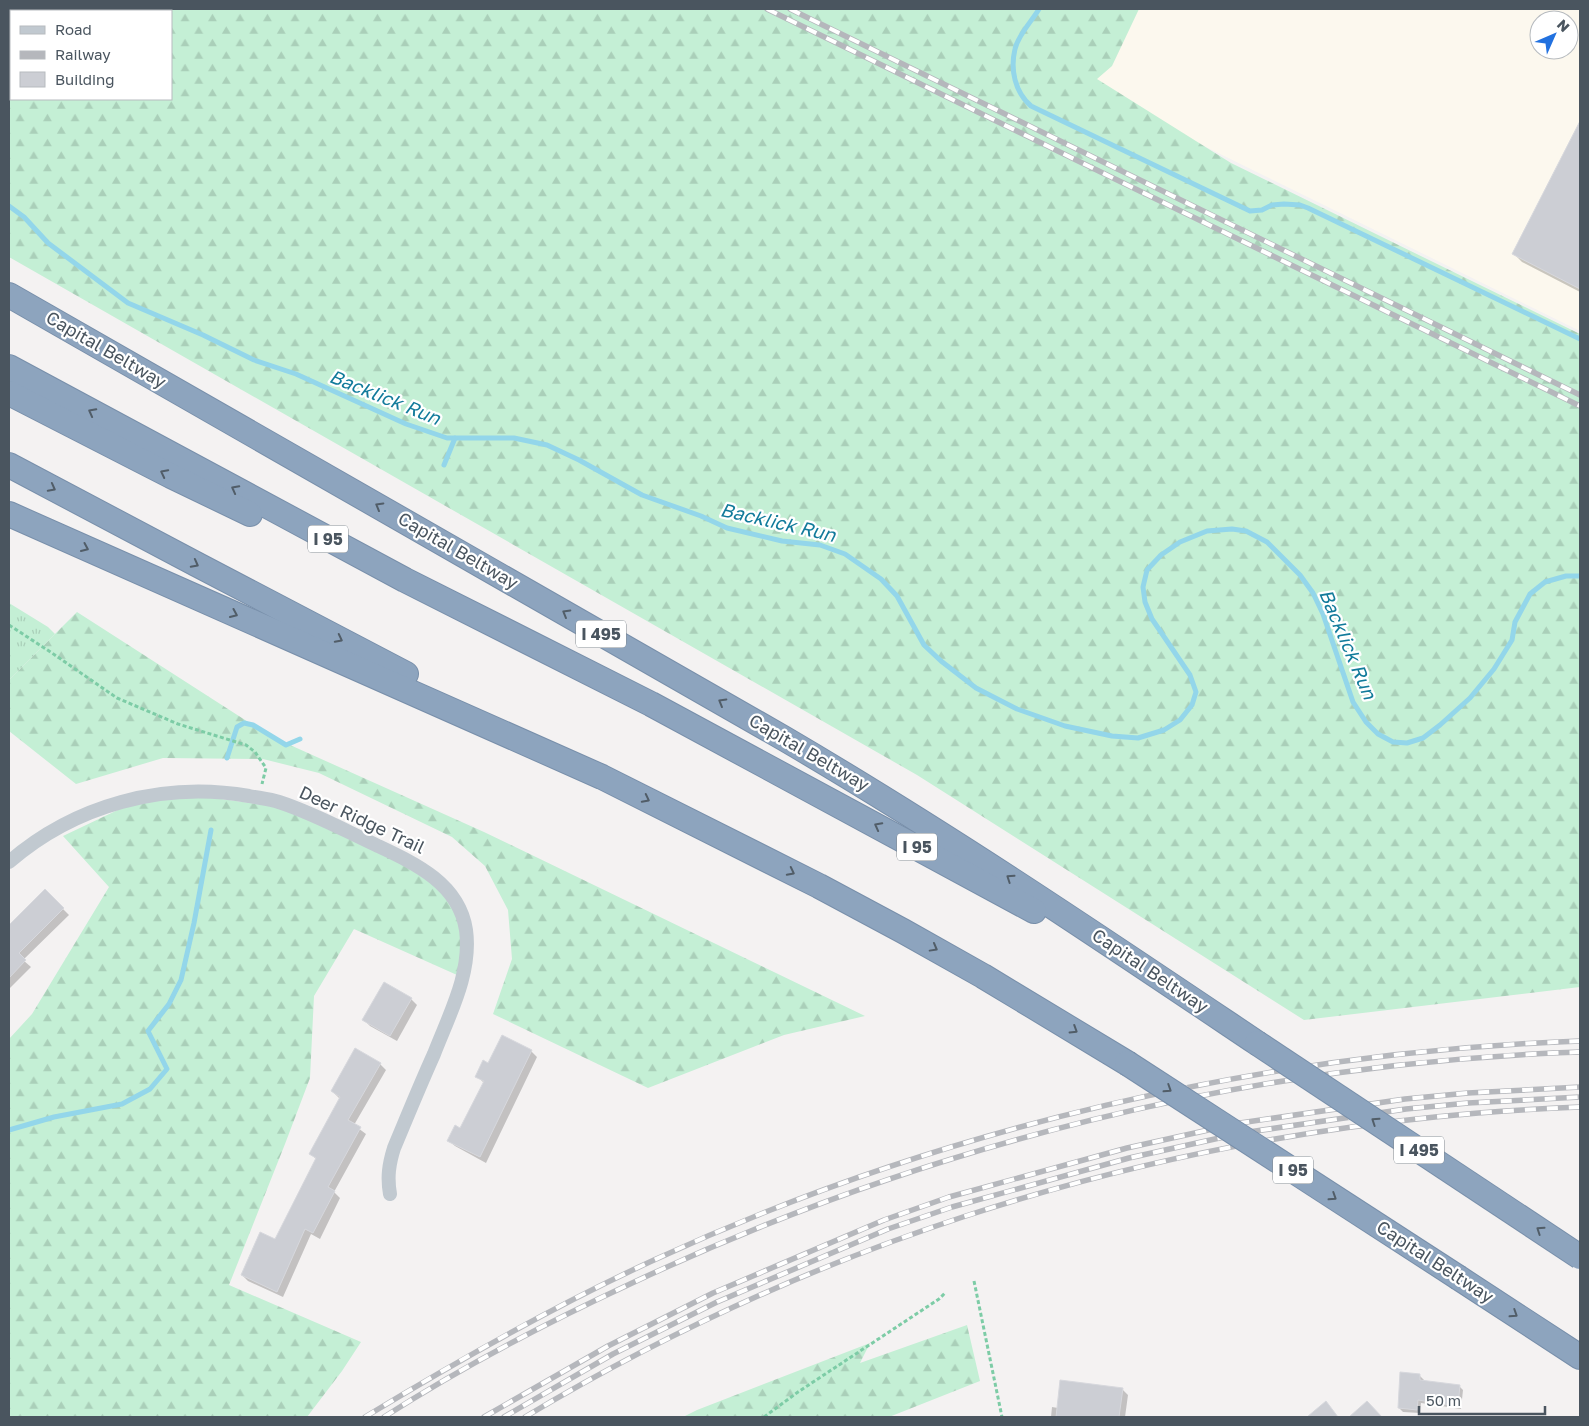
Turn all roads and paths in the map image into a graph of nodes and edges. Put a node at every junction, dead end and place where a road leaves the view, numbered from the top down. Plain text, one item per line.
1 (9, 295) edge
2 (9, 366) edge
3 (9, 393) edge
4 (9, 465) edge
5 (9, 514) edge
6 (9, 625) edge
7 (651, 704) junction
8 (602, 777) junction
9 (258, 798) junction
10 (9, 862) edge
11 (1182, 992) junction
12 (1257, 1043) joint
13 (390, 1194) dead end
14 (1580, 1257) edge
15 (974, 1281) dead end
16 (946, 1292) dead end
17 (1580, 1357) edge
18 (764, 1417) edge
19 (1002, 1417) edge

11 -> 1 highway, Capital Beltway / I 495
7 -> 2 highway, I 95
7 -> 3 highway
4 -> 8 highway, I 95
5 -> 8 highway, Capital Beltway
6 - 9 path
11 -> 7 highway, I 95
8 -> 17 highway, Capital Beltway / I 95, bridge
9 - 10 street, Deer Ridge Trail
9 - 13 street, Deer Ridge Trail
11 - 12 highway, Capital Beltway / I 95
14 -> 12 highway, Capital Beltway / I 495, bridge
15 - 19 path
16 - 18 path

